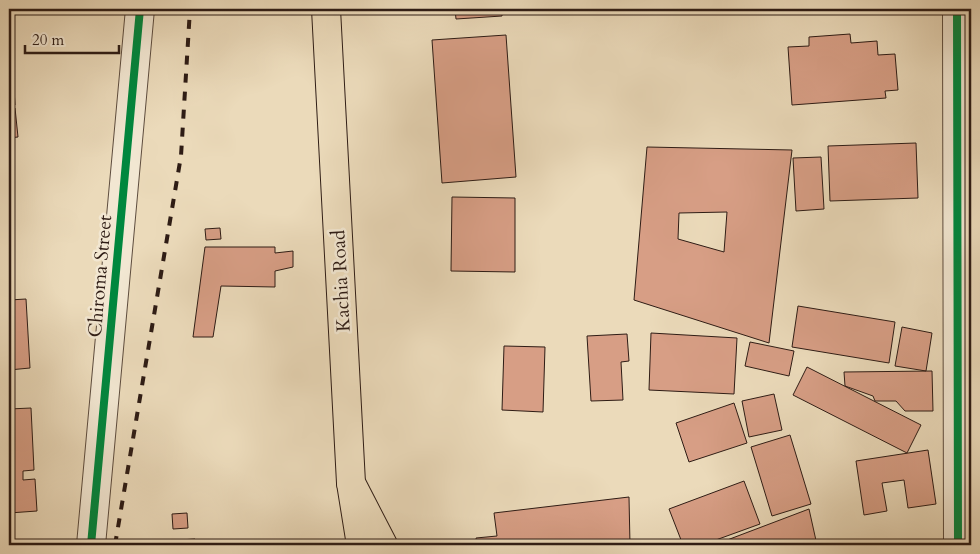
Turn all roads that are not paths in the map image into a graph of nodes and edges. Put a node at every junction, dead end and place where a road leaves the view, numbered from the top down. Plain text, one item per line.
1 (140, 9) edge
2 (326, 9) edge
3 (957, 9) edge
4 (351, 482) junction
5 (92, 545) edge
6 (361, 545) edge
7 (383, 545) edge
8 (958, 545) edge

1 - 5 street, Chiroma Street
2 - 4 main road, Kachia Road
3 - 8 street
4 - 6 main road
4 - 7 main road, Kachia Road

